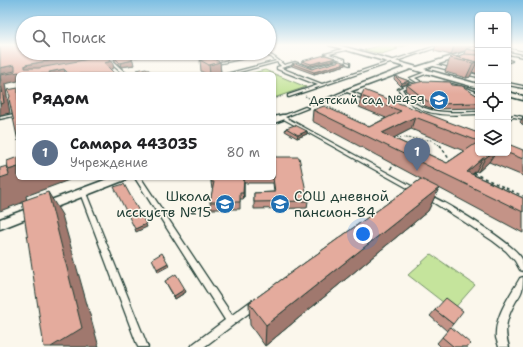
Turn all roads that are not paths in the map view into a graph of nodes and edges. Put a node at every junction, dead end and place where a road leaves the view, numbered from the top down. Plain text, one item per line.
1 (104, 61) edge
2 (111, 61) edge
3 (224, 61) edge
4 (278, 61) joint
5 (339, 61) joint
6 (389, 61) edge
7 (441, 61) edge
8 (392, 62) junction
9 (94, 63) edge
10 (217, 63) edge
11 (349, 64) dead end
12 (432, 64) junction
13 (284, 66) junction
14 (411, 67) junction
15 (418, 69) junction
16 (123, 72) edge
17 (236, 72) edge
18 (429, 72) junction
19 (475, 75) edge
20 (419, 82) junction
21 (425, 82) edge
22 (442, 83) edge
23 (321, 85) junction
24 (475, 85) edge
25 (511, 85) edge
26 (523, 88) edge
27 (347, 91) junction
28 (475, 93) edge
29 (288, 95) road end
30 (511, 95) edge
31 (523, 98) edge
32 (326, 100) road end
33 (375, 102) edge
34 (306, 108) road end
35 (475, 113) edge
36 (16, 114) edge
37 (511, 114) edge
38 (514, 116) junction
39 (511, 117) edge
40 (0, 118) edge
41 (523, 118) edge
42 (278, 119) edge
43 (116, 180) edge
44 (139, 180) edge
45 (83, 193) junction
46 (0, 224) edge
47 (523, 268) edge
48 (523, 280) edge
49 (262, 297) edge
50 (231, 322) junction
51 (143, 347) edge
52 (196, 347) edge
53 (504, 347) edge

1 - 9 street
2 - 16 lane
3 - 10 lane
4 - 13 lane
4 - 17 lane
5 - 11 lane
5 - 13 lane
6 - 8 street
7 - 12 street
8 - 14 street
8 - 23 lane
12 - 15 street
12 - 19 lane
13 - 23 lane
14 - 15 street
14 - 27 street
15 - 18 street
18 - 20 lane
18 - 24 street
20 - 21 lane
20 - 35 lane
22 - 28 lane
23 - 29 lane
25 - 26 lane
27 - 32 lane
27 - 33 lane
30 - 31 street
34 - 42 lane
36 - 40 lane
37 - 38 lane
38 - 39 lane
38 - 41 lane
42 - 47 lane
43 - 45 street
44 - 50 lane
45 - 46 street
45 - 51 lane
48 - 53 lane
49 - 50 lane
50 - 52 lane

